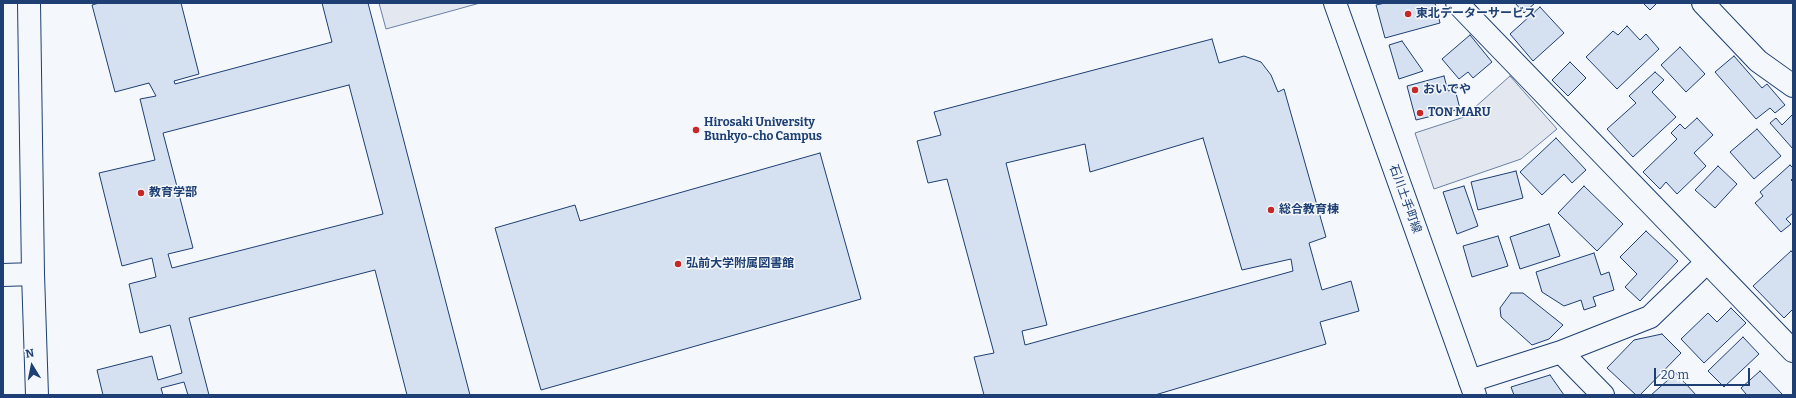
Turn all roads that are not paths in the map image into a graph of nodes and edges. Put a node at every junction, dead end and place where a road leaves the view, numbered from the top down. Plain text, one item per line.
1 (29, 3) edge
2 (1335, 3) edge
3 (1457, 3) edge
4 (1703, 3) edge
5 (1793, 86) edge
6 (1706, 263) junction
7 (3, 274) edge
8 (33, 274) junction
9 (1793, 351) edge
10 (1561, 352) junction
11 (1472, 388) edge
12 (37, 395) edge
13 (1603, 395) edge

1 - 8 street
2 - 11 street, 石川土手町線
3 - 6 street
4 - 5 street
6 - 9 street
6 - 10 street
7 - 8 street
8 - 12 street
10 - 11 street
10 - 13 street

